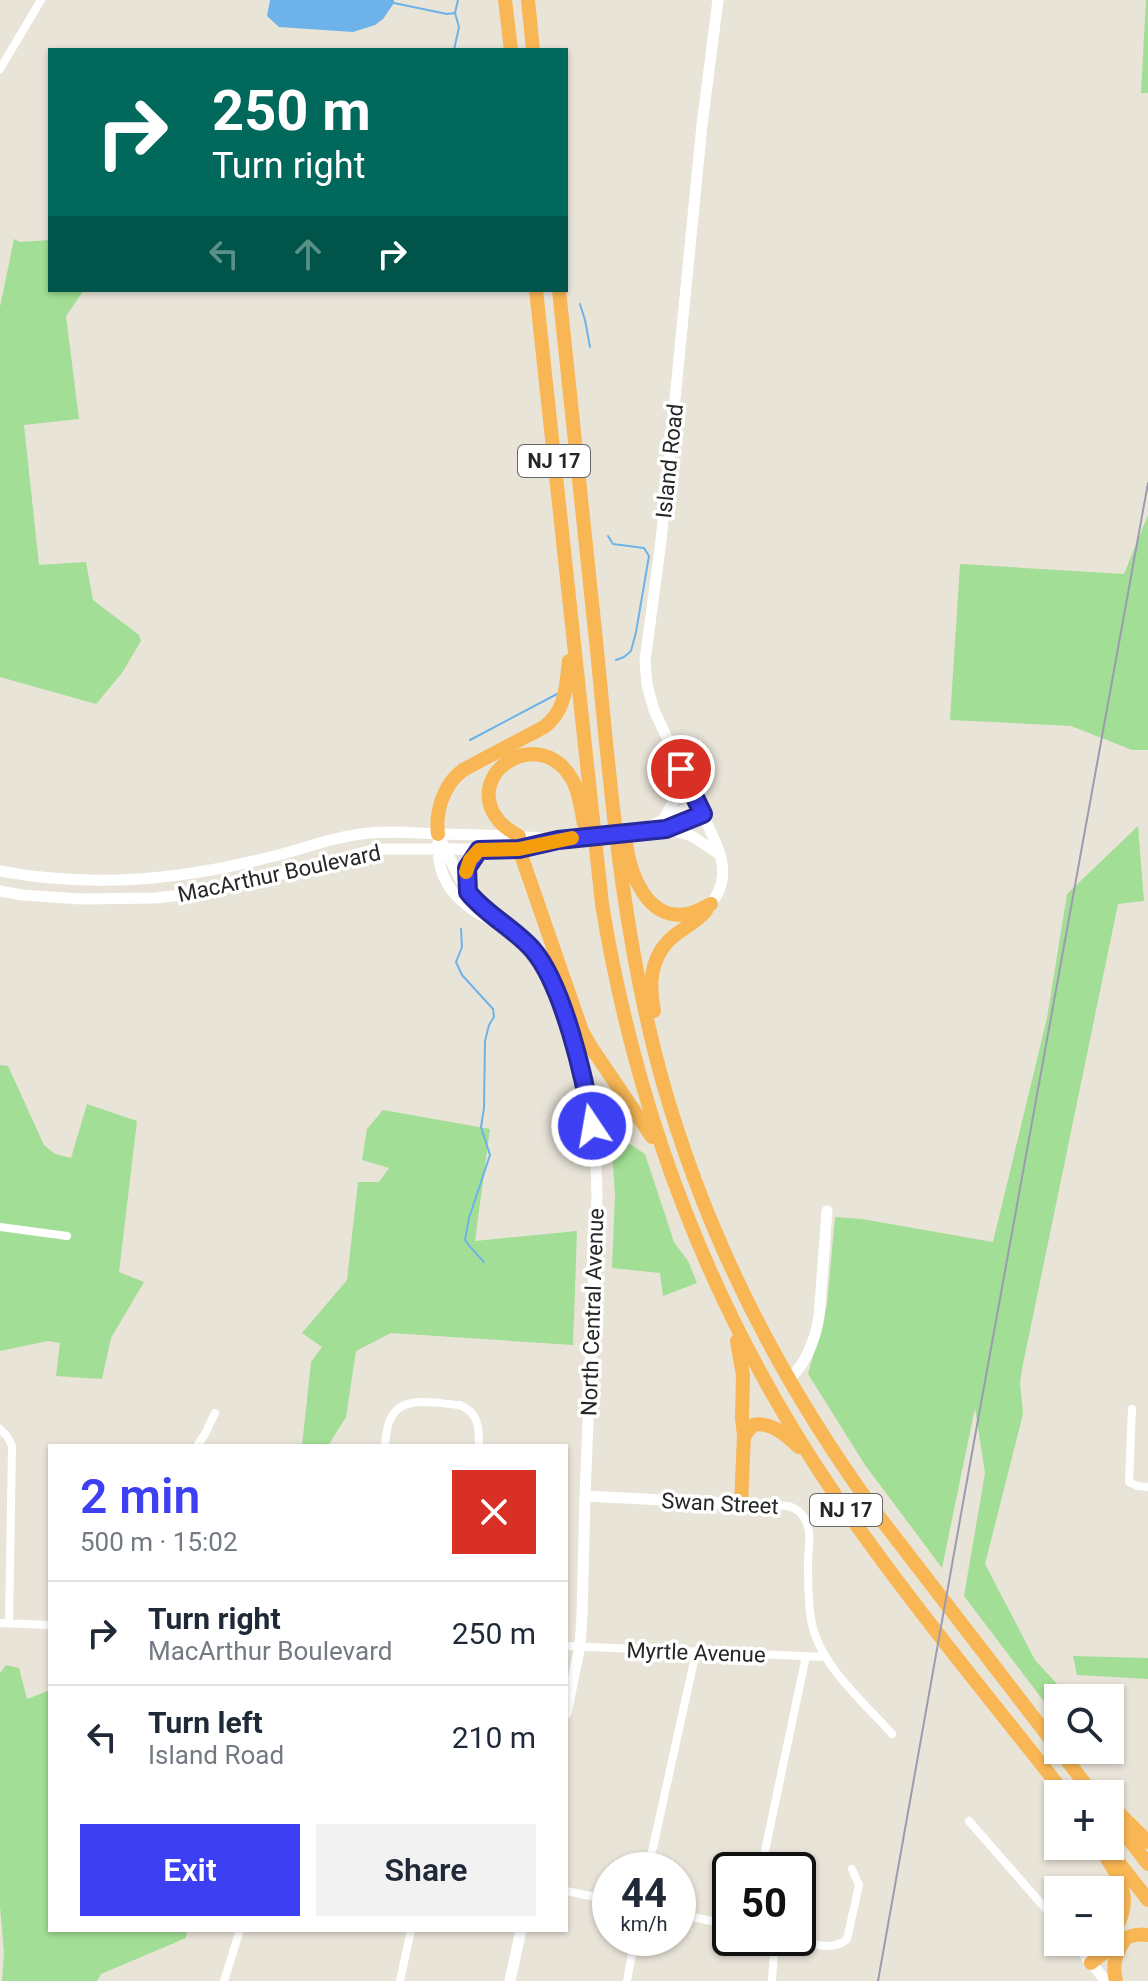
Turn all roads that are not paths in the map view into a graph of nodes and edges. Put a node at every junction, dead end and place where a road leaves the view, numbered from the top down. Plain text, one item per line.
1 (41, 0) edge
2 (505, 0) edge
3 (528, 0) edge
4 (718, 0) edge
5 (511, 48) edge
6 (533, 48) edge
7 (0, 69) edge
8 (536, 292) edge
9 (559, 292) edge
10 (572, 633) junction
11 (606, 746) junction
12 (681, 769) junction
13 (700, 809) junction
14 (664, 825) junction
15 (438, 834) junction
16 (519, 843) junction
17 (442, 850) junction
18 (479, 850) junction
19 (721, 855) junction
20 (0, 871) edge
21 (599, 875) junction
22 (0, 891) edge
23 (468, 892) junction
24 (711, 904) junction
25 (511, 931) junction
26 (650, 1032) junction
27 (664, 1156) junction
28 (827, 1211) dead end
29 (0, 1227) edge
30 (67, 1236) dead end
31 (731, 1317) junction
32 (789, 1379) junction
33 (1132, 1409) dead end
34 (215, 1413) dead end
35 (0, 1429) edge
36 (744, 1436) junction
37 (198, 1444) edge
38 (385, 1444) edge
39 (479, 1444) edge
40 (813, 1460) junction
41 (1148, 1487) edge
42 (585, 1496) junction
43 (741, 1504) junction
44 (5, 1623) edge
45 (48, 1625) edge
46 (568, 1646) edge
47 (580, 1646) junction
48 (696, 1652) junction
49 (806, 1656) junction
50 (825, 1657) junction
51 (568, 1703) edge
52 (1044, 1730) edge
53 (892, 1734) dead end
54 (1070, 1764) edge
55 (1072, 1764) edge
56 (1054, 1780) edge
57 (1082, 1780) edge
58 (1087, 1780) edge
59 (1124, 1818) edge
60 (969, 1821) dead end
61 (1124, 1833) edge
62 (1148, 1842) edge
63 (652, 1852) edge
64 (765, 1852) edge
65 (1117, 1860) edge
66 (1148, 1864) edge
67 (852, 1869) dead end
68 (568, 1891) edge
69 (592, 1896) edge
70 (1148, 1900) edge
71 (1044, 1907) edge
72 (239, 1932) edge
73 (411, 1932) edge
74 (521, 1932) edge
75 (1148, 1935) edge
76 (1126, 1938) junction
77 (816, 1944) edge
78 (632, 1956) edge
79 (774, 1956) edge
80 (1086, 1956) edge
81 (1093, 1956) edge
82 (1089, 1960) junction
83 (224, 1981) edge
84 (400, 1981) edge
85 (510, 1981) edge
86 (627, 1981) edge
87 (772, 1981) edge
88 (1106, 1981) edge
89 (1116, 1981) edge

1 - 7 street
2 - 5 highway
3 - 6 highway
4 - 12 main road, Island Road
8 - 10 highway, NJ 17
9 - 11 highway, NJ 17
10 - 15 highway
10 - 21 highway, NJ 17
11 - 24 highway
11 - 26 highway, NJ 17
12 - 13 main road, Island Road
12 - 14 main road
13 - 14 main road, MacArthur Boulevard
13 - 19 main road, Island Road
14 - 16 main road, MacArthur Boulevard
14 - 19 main road
15 - 16 main road, MacArthur Boulevard
15 - 17 main road, North Central Avenue
15 - 20 main road, MacArthur Boulevard
16 - 18 main road, MacArthur Boulevard
16 - 21 highway
16 - 27 highway
17 - 18 main road, MacArthur Boulevard
17 - 22 main road, MacArthur Boulevard
17 - 23 main road, North Central Avenue
17 - 25 main road, North Central Avenue
18 - 23 main road
19 - 24 main road, Island Road
21 - 27 highway, NJ 17
23 - 25 main road, North Central Avenue
24 - 26 highway
25 - 42 main road, North Central Avenue
26 - 32 highway, NJ 17
27 - 31 highway, NJ 17
28 - 32 main road
29 - 30 street
31 - 36 highway
31 - 40 highway, NJ 17
32 - 52 highway, NJ 17
33 - 41 street
34 - 37 street
35 - 44 street
36 - 40 highway
36 - 43 highway
38 - 39 street
40 - 56 highway, NJ 17
42 - 43 main road, Swan Street
42 - 47 main road, North Central Avenue
43 - 50 street, Swan Street
44 - 45 street
46 - 47 street, Myrtle Avenue
47 - 48 street, Myrtle Avenue
47 - 51 main road, North Central Avenue
48 - 49 street, Myrtle Avenue
48 - 63 street
49 - 50 street, Myrtle Avenue
49 - 64 street
50 - 53 street, Swan Street
54 - 57 highway, NJ 17
55 - 58 highway
59 - 62 highway
60 - 71 street
61 - 66 highway
65 - 70 highway
67 - 77 street
68 - 69 street
72 - 83 street
73 - 84 street
74 - 85 main road
75 - 76 highway
76 - 82 highway
76 - 89 highway
78 - 86 street
79 - 87 street
80 - 82 street
81 - 82 highway
82 - 88 main road

